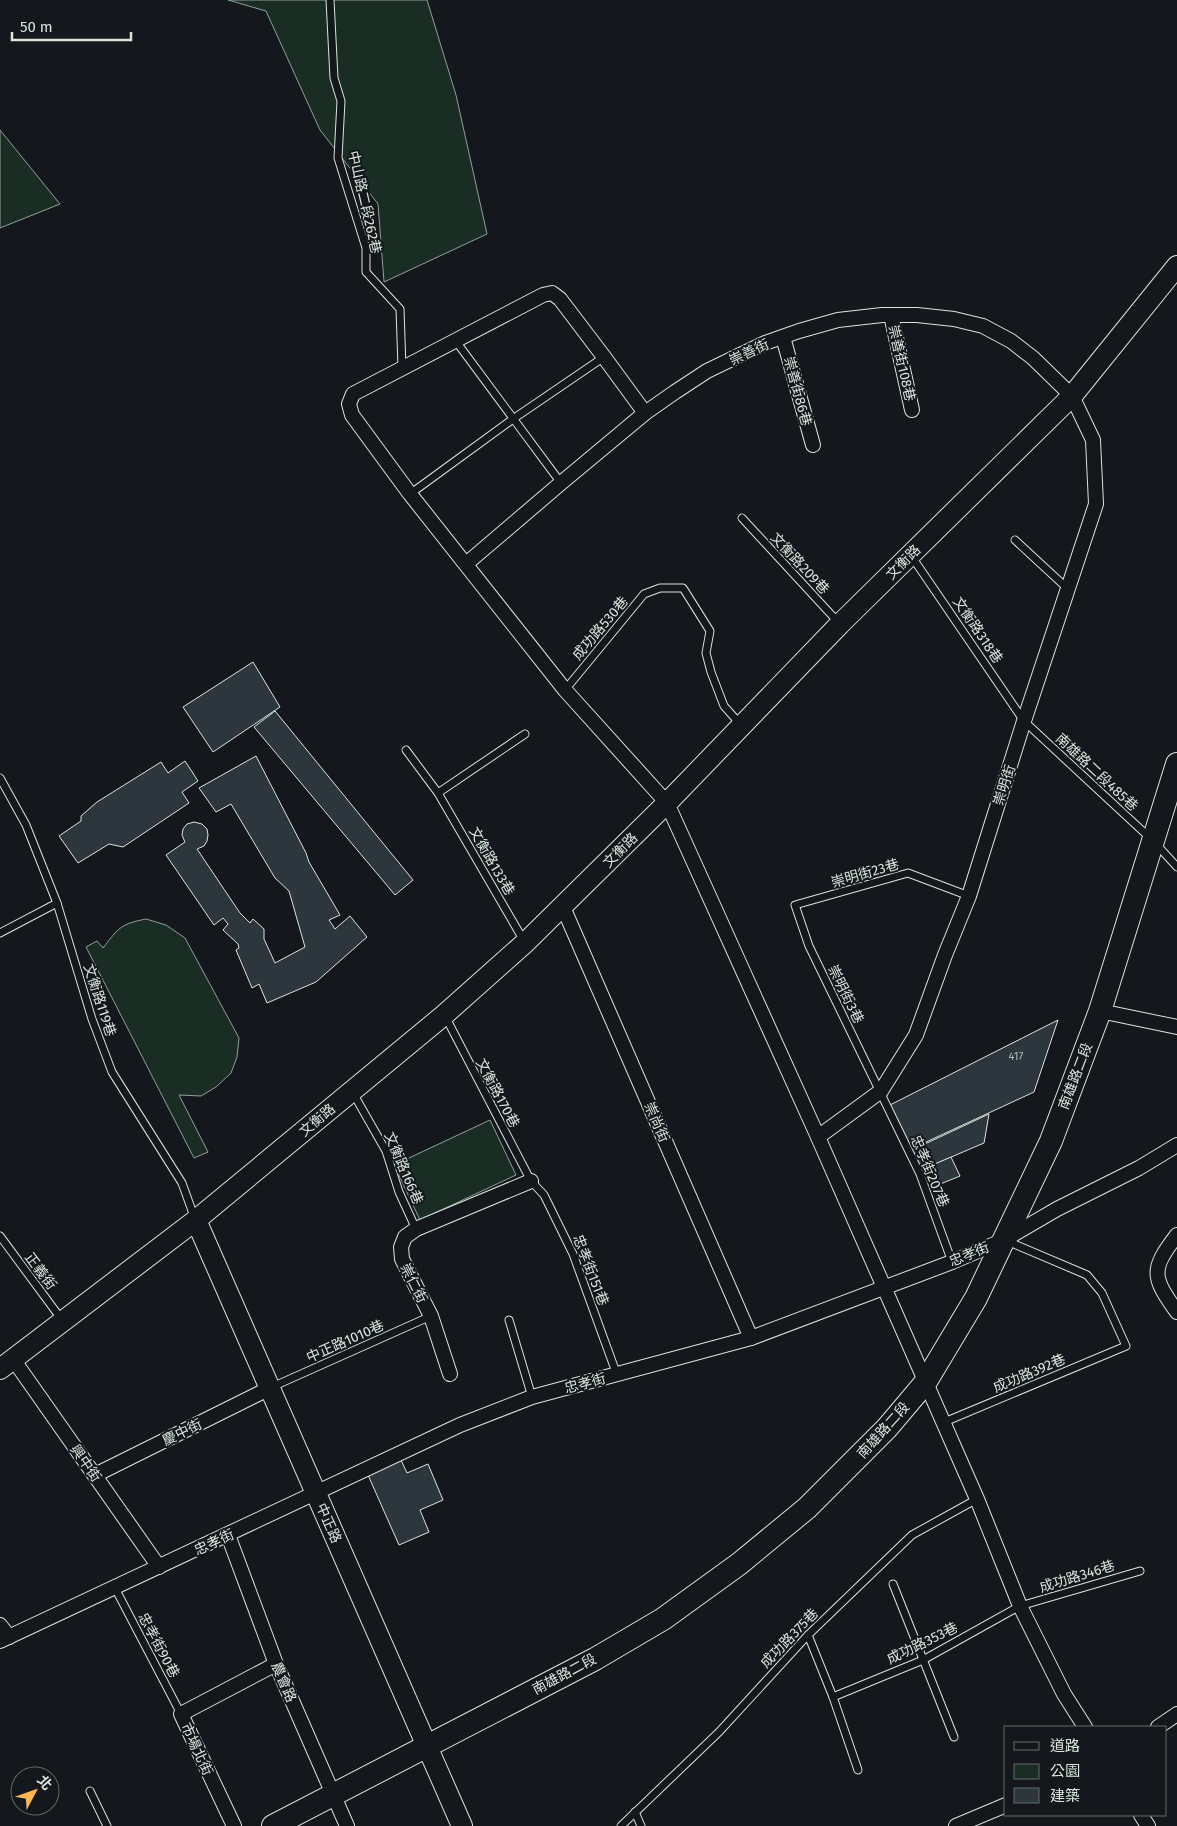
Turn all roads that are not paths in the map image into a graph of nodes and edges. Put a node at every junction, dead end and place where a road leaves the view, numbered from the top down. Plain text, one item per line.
1 (330, 0) edge
2 (1177, 266) edge
3 (891, 315) junction
4 (783, 337) junction
5 (455, 340) junction
6 (604, 357) junction
7 (402, 368) junction
8 (1072, 396) junction
9 (912, 410) dead end
10 (645, 413) junction
11 (513, 419) junction
12 (813, 445) dead end
13 (561, 483) junction
14 (410, 494) junction
15 (742, 518) dead end
16 (1015, 540) dead end
17 (911, 554) junction
18 (466, 564) junction
19 (1068, 589) junction
20 (840, 624) junction
21 (565, 690) junction
22 (1024, 721) junction
23 (741, 726) junction
24 (525, 734) dead end
25 (406, 750) dead end
26 (1177, 764) edge
27 (0, 778) edge
28 (438, 793) junction
29 (667, 803) junction
30 (1153, 841) junction
31 (1177, 867) edge
32 (969, 896) junction
33 (57, 903) junction
34 (795, 905) joint
35 (563, 907) junction
36 (0, 932) edge
37 (526, 942) junction
38 (1100, 1011) junction
39 (444, 1015) junction
40 (1177, 1027) edge
41 (352, 1091) junction
42 (881, 1091) junction
43 (818, 1137) junction
44 (1177, 1145) edge
45 (530, 1181) junction
46 (196, 1220) junction
47 (416, 1229) junction
48 (1177, 1235) edge
49 (0, 1236) edge
50 (1004, 1240) junction
51 (952, 1262) junction
52 (884, 1287) junction
53 (1177, 1312) edge
54 (431, 1316) junction
55 (509, 1320) dead end
56 (63, 1321) junction
57 (751, 1338) junction
58 (7, 1364) edge
59 (450, 1374) dead end
60 (617, 1375) junction
61 (925, 1383) junction
62 (270, 1388) junction
63 (532, 1398) junction
64 (942, 1423) junction
65 (95, 1475) junction
66 (316, 1493) junction
67 (977, 1499) junction
68 (228, 1535) junction
69 (159, 1567) junction
70 (1140, 1570) dead end
71 (893, 1584) dead end
72 (116, 1588) junction
73 (1020, 1606) junction
74 (0, 1625) edge
75 (808, 1635) junction
76 (5, 1639) edge
77 (923, 1660) junction
78 (276, 1664) junction
79 (833, 1697) junction
80 (181, 1714) junction
81 (1177, 1714) edge
82 (1084, 1726) edge
83 (1159, 1726) edge
84 (954, 1737) dead end
85 (426, 1746) junction
86 (858, 1770) dead end
87 (90, 1791) dead end
88 (333, 1795) junction
89 (1004, 1806) edge
90 (635, 1812) junction
91 (107, 1826) edge
92 (234, 1826) edge
93 (273, 1826) edge
94 (347, 1826) edge
95 (462, 1826) edge
96 (622, 1826) edge
97 (641, 1826) edge
98 (956, 1826) edge

1 - 7 lane, 中山路二段262巷
2 - 8 street, 文衡路
3 - 4 street, 崇善街
3 - 8 street, 崇善街
3 - 9 street, 崇善街108巷
4 - 10 street, 崇善街
4 - 12 street, 崇善街86巷
5 - 6 street
5 - 7 street
5 - 11 lane
6 - 10 street
6 - 11 lane
7 - 14 street
8 - 17 street, 文衡路
8 - 19 street, 崇明街
10 - 13 street, 崇善街
11 - 13 lane
11 - 14 lane
13 - 18 street, 崇善街
14 - 18 street
15 - 20 lane, 文衡路209巷
16 - 19 lane
17 - 20 street, 文衡路
17 - 22 lane, 文衡路318巷
18 - 21 street
19 - 22 street, 崇明街
20 - 23 street, 文衡路
21 - 23 lane, 成功路530巷
21 - 29 street
22 - 30 lane, 南雄路二段485巷
22 - 32 street, 崇明街
23 - 29 street, 文衡路
24 - 28 lane
25 - 28 lane, 文衡路133巷
26 - 30 main road, 南雄路二段
27 - 33 lane, 文衡路119巷
28 - 37 lane, 文衡路133巷
29 - 35 street, 文衡路
29 - 43 street
30 - 31 lane, 南雄路二段485巷
30 - 38 main road, 南雄路二段
32 - 34 lane, 崇明街23巷
32 - 42 street, 崇明街
33 - 36 lane
33 - 46 lane, 文衡路119巷
34 - 42 lane, 崇明街3巷
35 - 37 street, 文衡路
35 - 57 street, 崇尚街
37 - 39 street, 文衡路
38 - 40 street
38 - 50 main road, 南雄路二段
39 - 41 street, 文衡路
39 - 45 lane, 文衡路170巷
41 - 46 street, 文衡路
41 - 47 lane, 文衡路166巷
42 - 43 street, 崇明街
42 - 51 lane, 忠孝街207巷
43 - 52 street
44 - 50 street, 忠孝街
45 - 47 street, 崇仁街
45 - 60 lane, 忠孝街151巷
46 - 56 street, 文衡路
46 - 62 street, 中正路
47 - 54 street, 崇仁街
48 - 53 street
49 - 56 lane, 正義街
50 - 51 street, 忠孝街
50 - 61 main road, 南雄路二段
50 - 64 lane, 成功路392巷
51 - 52 street, 忠孝街
52 - 57 street, 忠孝街
52 - 61 street
54 - 59 street, 崇仁街
54 - 62 lane, 中正路1010巷
55 - 63 lane
56 - 58 street, 文衡路
57 - 60 street, 忠孝街
58 - 65 street, 興中街
60 - 63 street, 忠孝街
61 - 64 street
61 - 85 main road, 南雄路二段
62 - 65 street, 慶中街
62 - 66 street, 中正路
63 - 66 street, 忠孝街
64 - 67 street
65 - 69 street, 興中街
66 - 68 street, 忠孝街
66 - 85 street, 中正路
67 - 73 street
67 - 75 lane, 成功路375巷
68 - 69 street, 忠孝街
68 - 78 street, 農會路
69 - 72 street, 忠孝街
70 - 73 lane, 成功路346巷
71 - 77 lane
72 - 76 street, 忠孝街
72 - 80 lane, 忠孝街90巷
73 - 77 lane, 成功路353巷
73 - 82 street
74 - 76 street
75 - 79 lane
75 - 90 lane, 成功路375巷
77 - 79 lane, 成功路353巷
77 - 84 lane
78 - 80 street, 市場北街
78 - 88 street, 農會路
79 - 86 lane
80 - 92 street, 市場北街
81 - 83 street
85 - 88 main road, 南雄路二段
85 - 95 street, 中正路
87 - 91 lane
88 - 93 main road, 南雄路二段
88 - 94 street, 農會路
89 - 98 street
90 - 96 lane, 成功路375巷
90 - 97 lane

